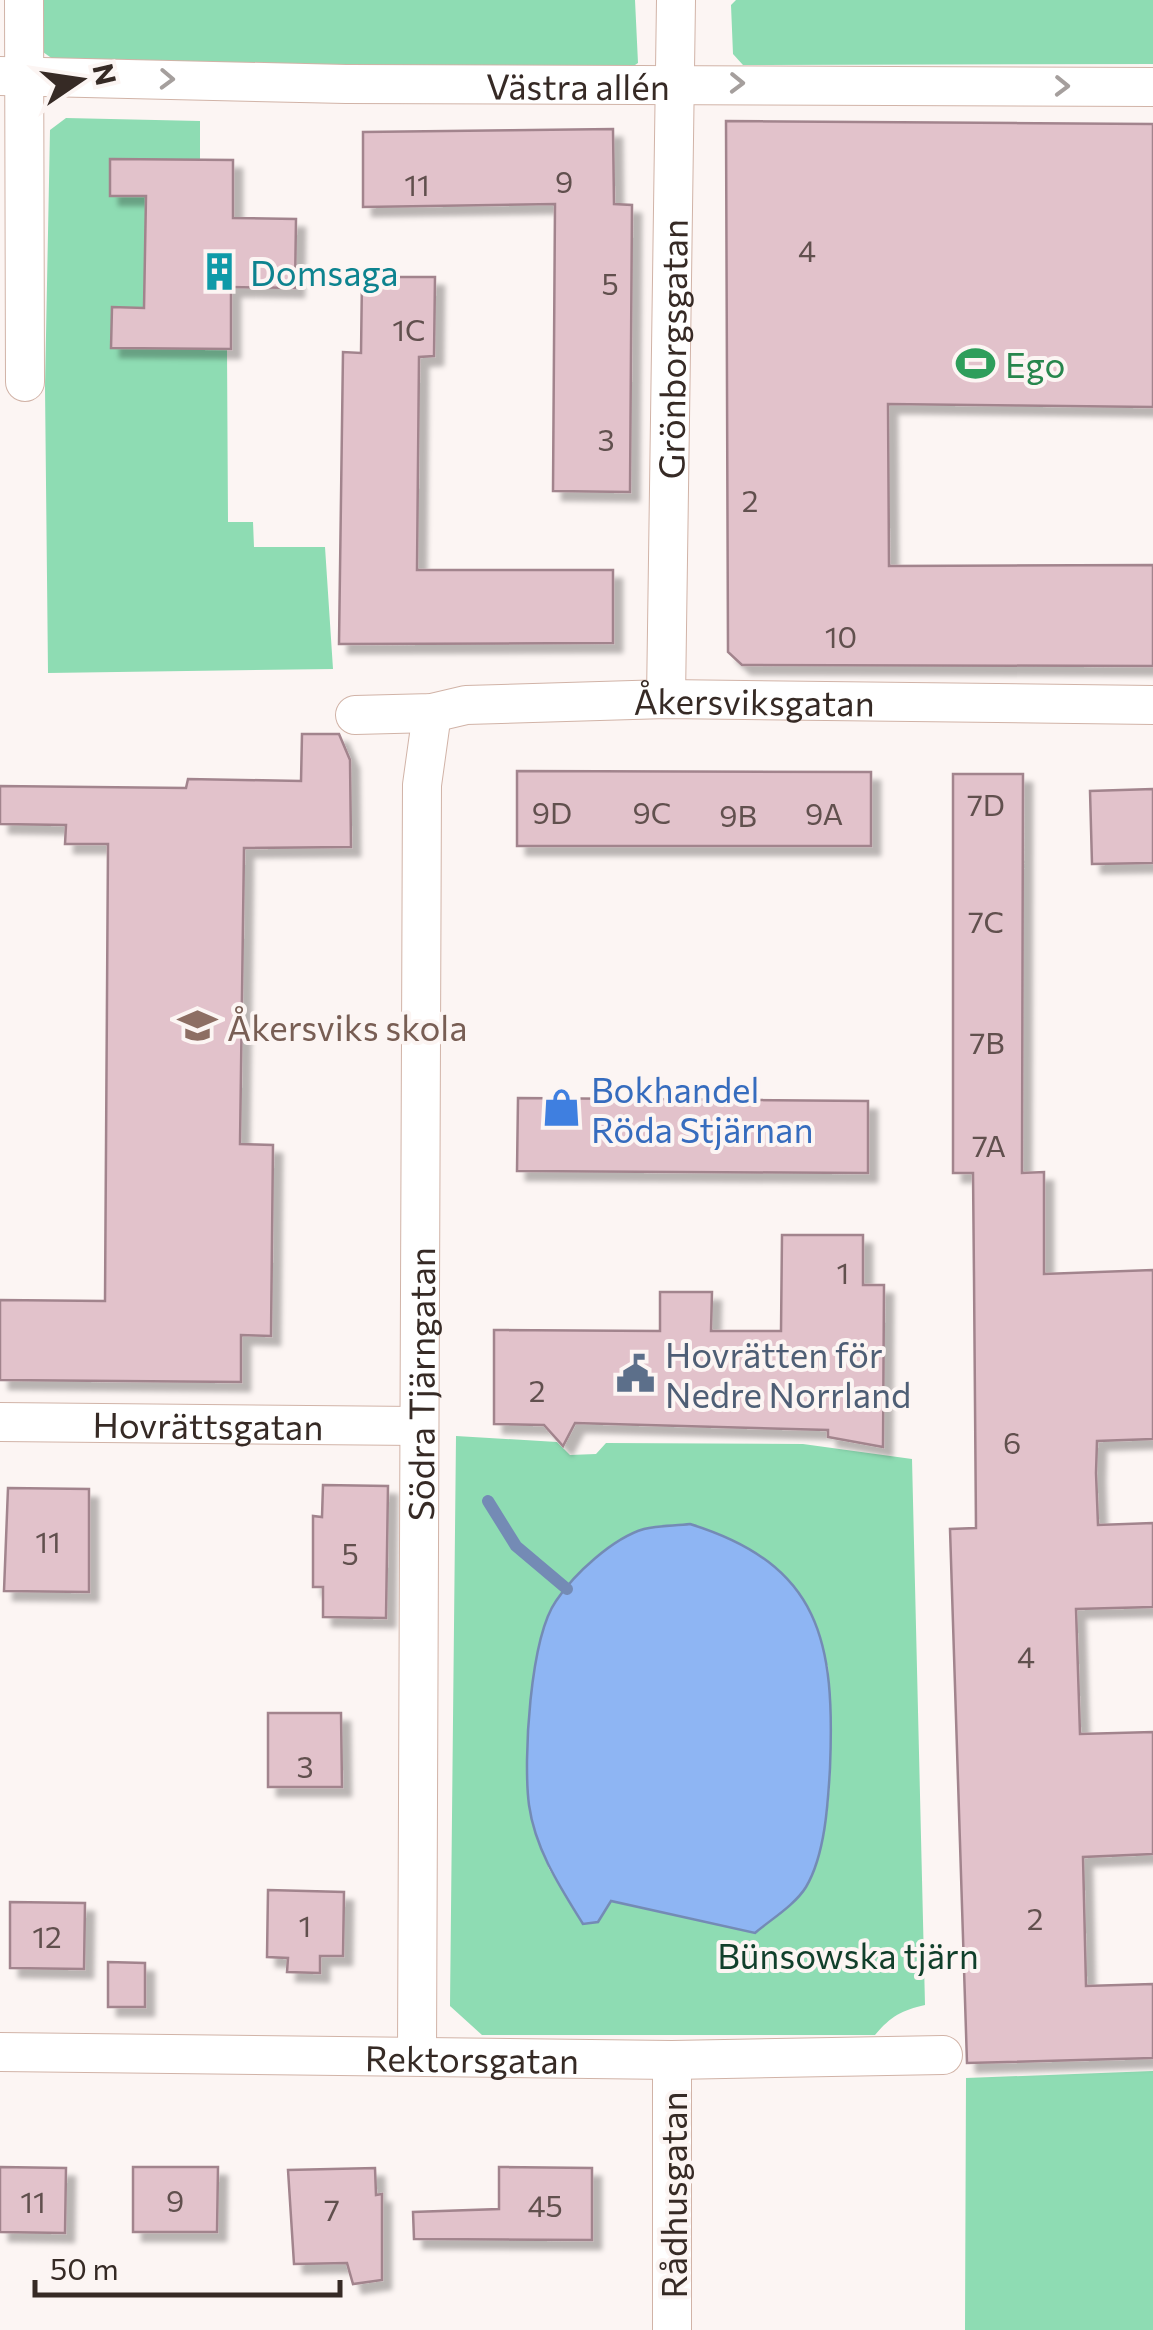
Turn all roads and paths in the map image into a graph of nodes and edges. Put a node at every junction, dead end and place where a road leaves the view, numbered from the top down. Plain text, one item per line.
1 (24, 0) edge
2 (676, 0) edge
3 (12, 76) edge
4 (677, 82) junction
5 (1153, 87) edge
6 (25, 382) dead end
7 (666, 699) junction
8 (1153, 705) edge
9 (432, 713) junction
10 (355, 716) dead end
11 (0, 1422) edge
12 (416, 1426) junction
13 (0, 2052) edge
14 (417, 2054) junction
15 (943, 2055) dead end
16 (672, 2060) junction
17 (672, 2330) edge

1 - 3 street
2 - 4 street, Grönborgsgatan
3 -> 4 street, Västra allén
3 - 6 street
4 -> 5 street, Västra allén
4 - 7 street, Grönborgsgatan
7 - 8 street, Åkersviksgatan
7 - 9 street, Åkersviksgatan
9 - 10 street, Åkersviksgatan
9 - 12 street, Södra Tjärngatan
11 - 12 street, Hovrättsgatan
12 - 14 street, Södra Tjärngatan
13 - 14 street, Rektorsgatan
14 - 16 street, Rektorsgatan
15 - 16 street, Rektorsgatan
16 - 17 street, Rådhusgatan

